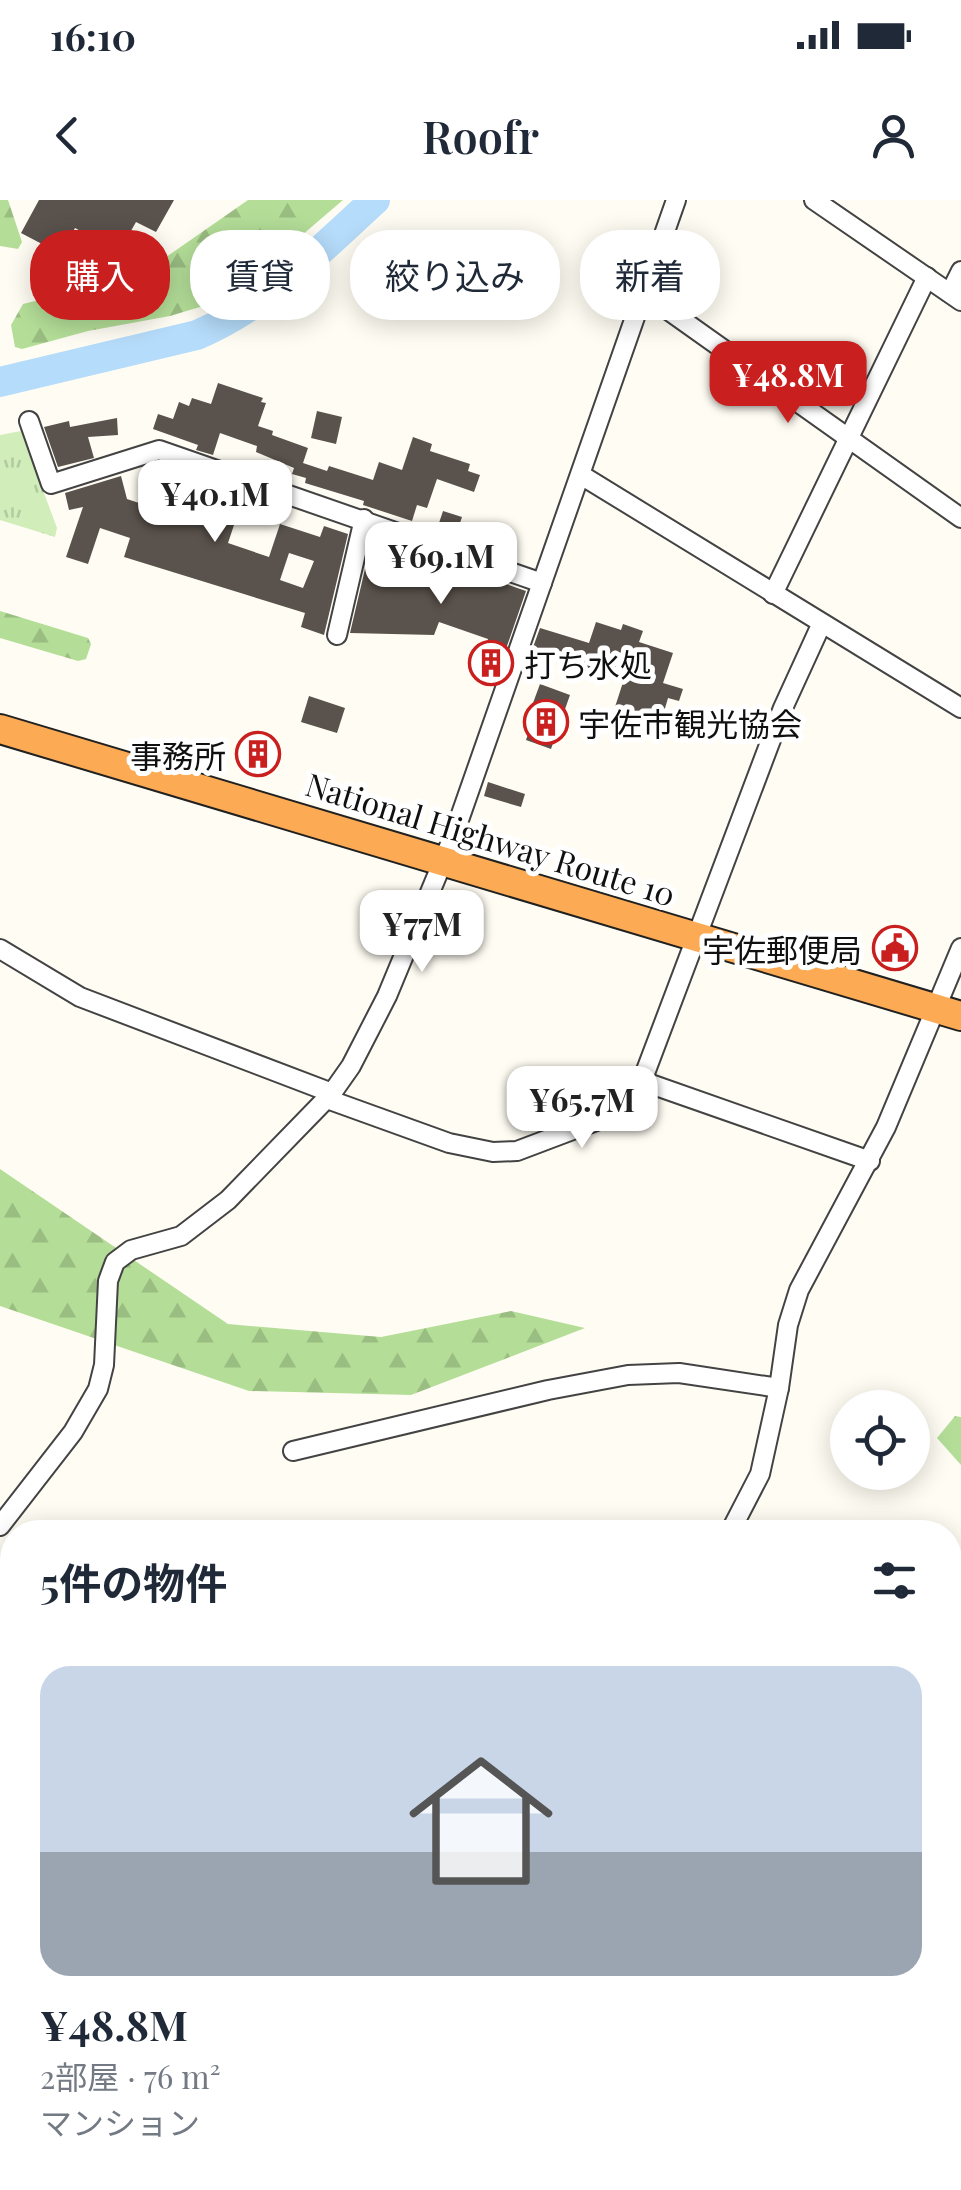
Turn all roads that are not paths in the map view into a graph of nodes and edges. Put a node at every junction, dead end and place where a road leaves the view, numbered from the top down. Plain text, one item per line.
1 (676, 200) edge
2 (814, 200) edge
3 (666, 230) edge
4 (961, 271) edge
5 (927, 277) junction
6 (956, 297) edge
7 (635, 320) edge
8 (680, 320) edge
9 (29, 421) dead end
10 (848, 440) junction
11 (581, 474) junction
12 (961, 518) edge
13 (364, 519) junction
14 (542, 582) junction
15 (773, 594) junction
16 (821, 625) junction
17 (337, 635) dead end
18 (961, 708) edge
19 (0, 728) edge
20 (444, 861) junction
21 (694, 936) junction
22 (961, 948) edge
23 (0, 949) edge
24 (948, 1012) edge
25 (642, 1081) junction
26 (330, 1096) junction
27 (870, 1161) junction
28 (779, 1388) junction
29 (293, 1451) dead end
30 (5, 1520) edge
31 (736, 1520) edge

1 - 3 street
2 - 5 street
4 - 6 street
5 - 6 street
5 - 10 street
7 - 11 street
8 - 10 street
9 - 13 street
10 - 12 street
10 - 15 street
11 - 14 street
11 - 15 street
13 - 14 street
13 - 17 street
14 - 20 street
15 - 16 street
16 - 18 street
16 - 21 street
19 - 20 highway, National Highway Route 10
20 - 21 highway, National Highway Route 10
20 - 26 street
21 - 24 highway, National Highway Route 10
21 - 25 street
22 - 24 street
23 - 26 street
24 - 27 street
25 - 26 street
25 - 27 street
26 - 30 street
27 - 28 street
28 - 29 street
28 - 31 street

